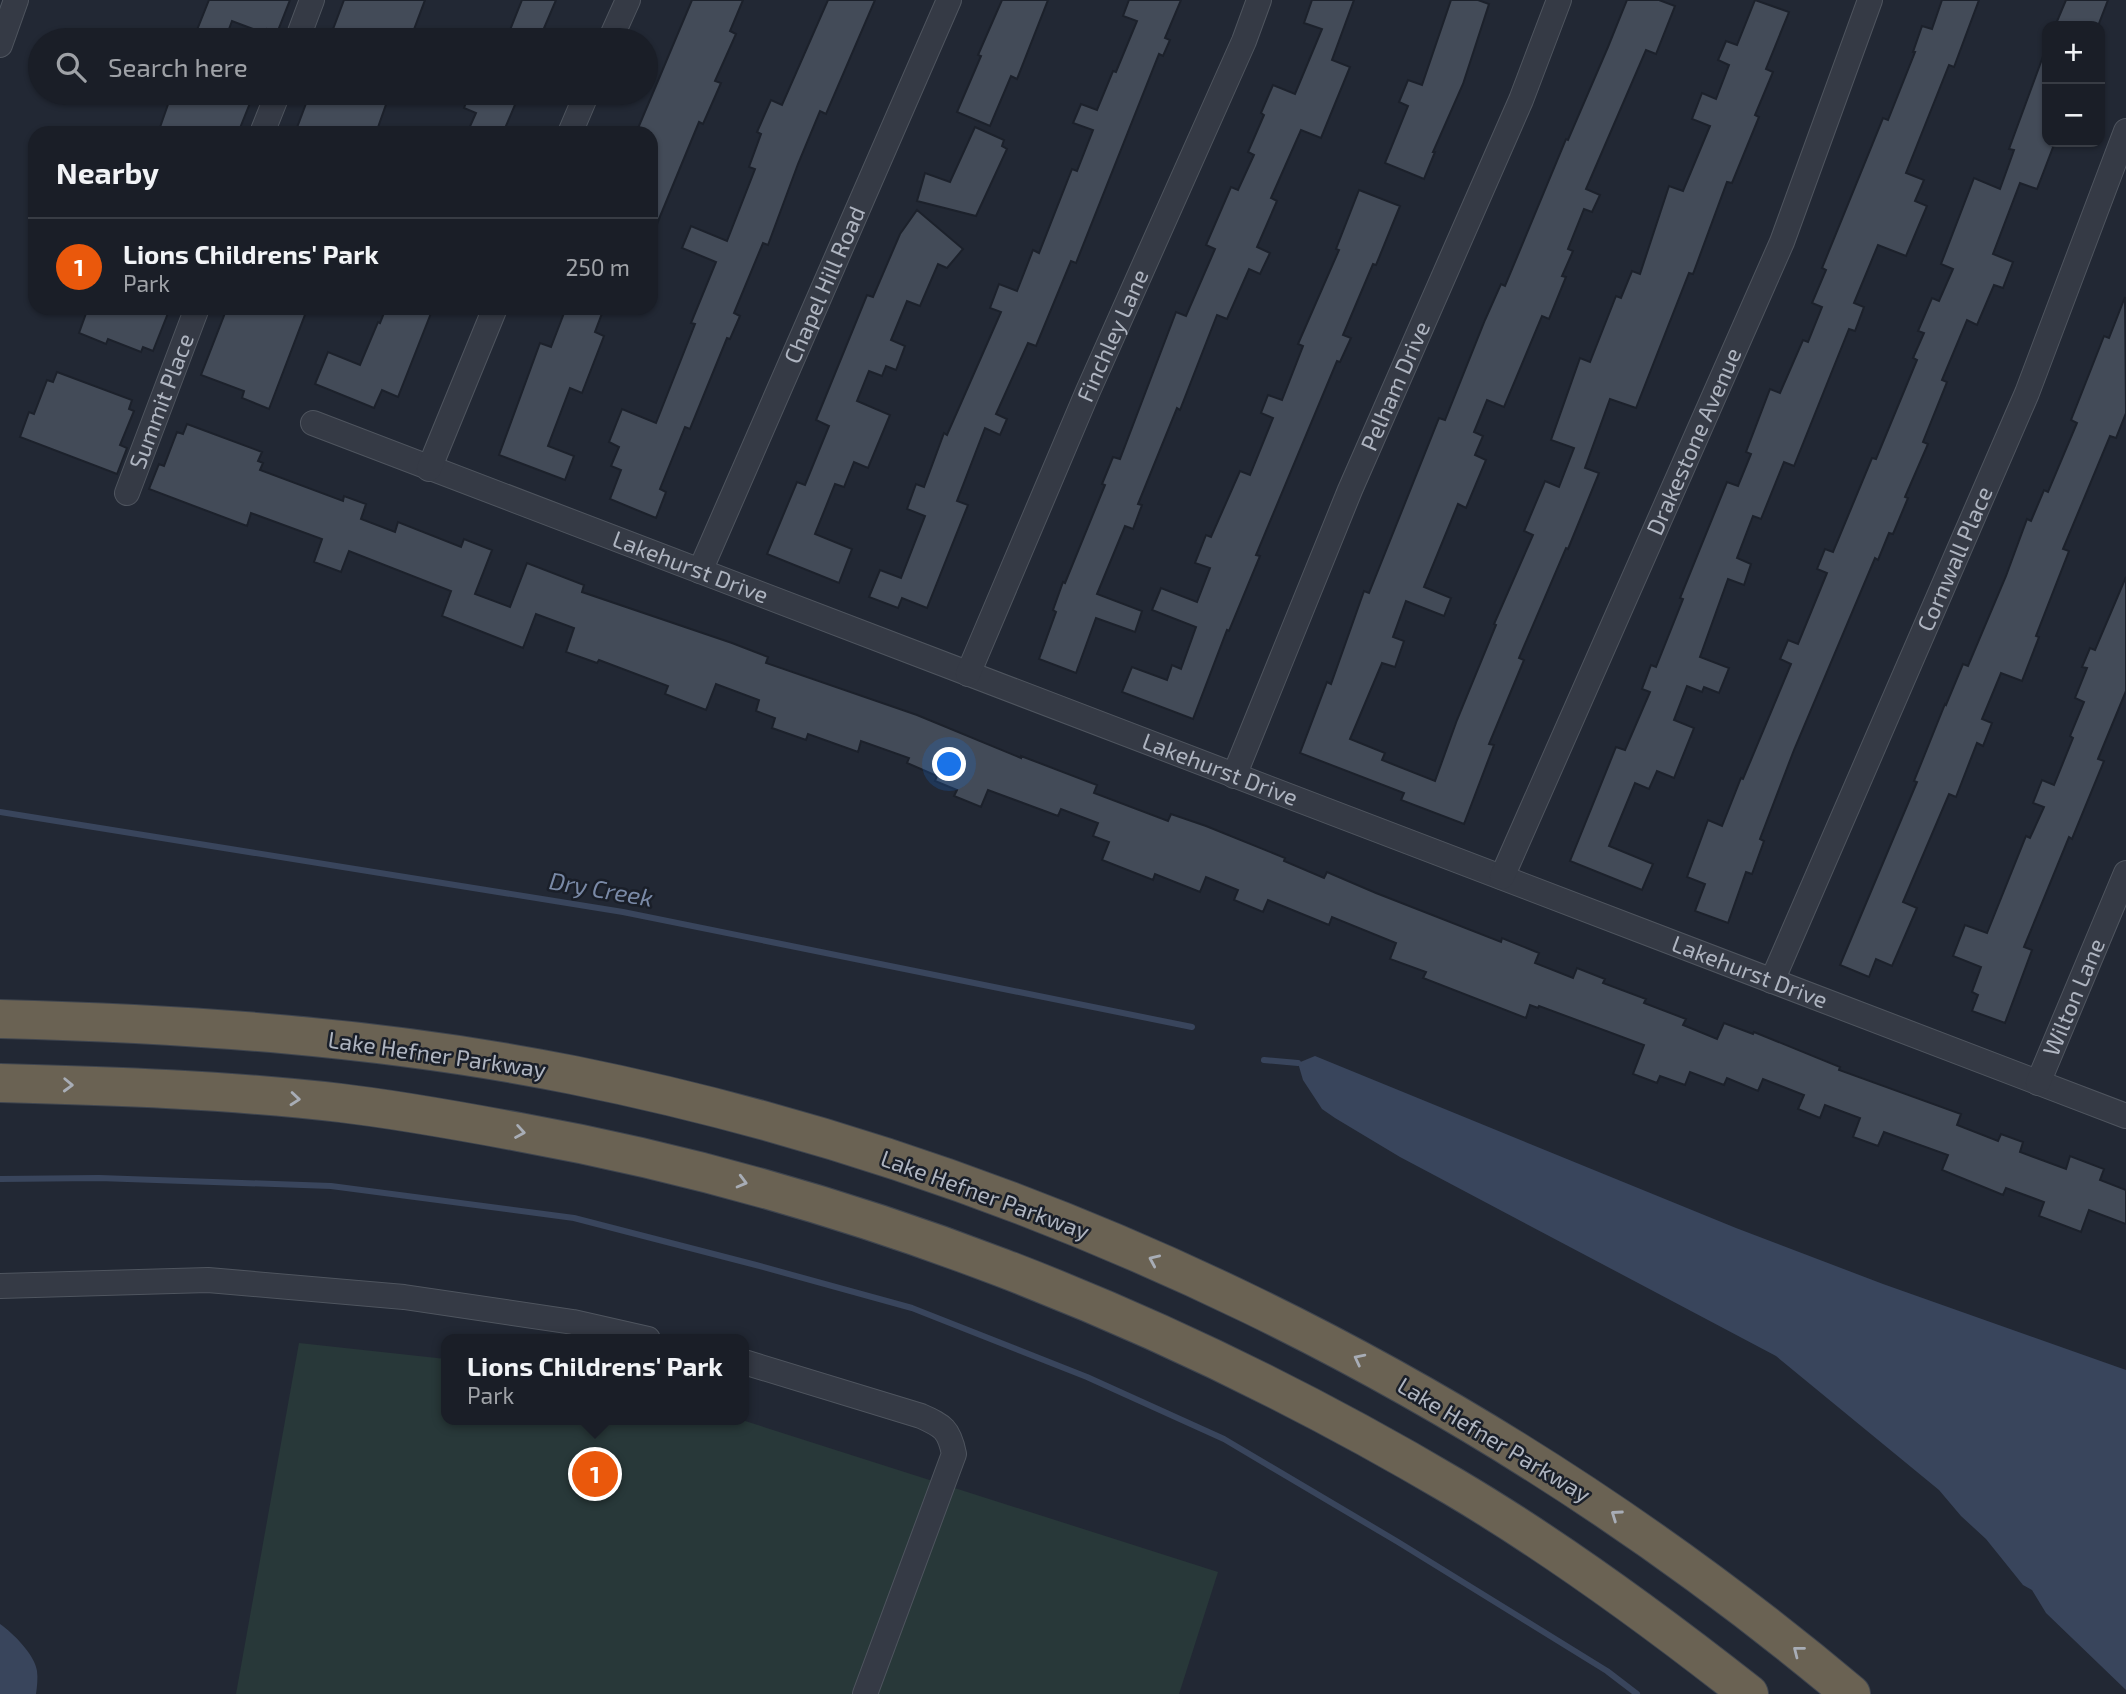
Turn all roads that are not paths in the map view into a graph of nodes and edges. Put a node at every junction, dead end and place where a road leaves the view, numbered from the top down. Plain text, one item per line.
1 (16, 0) edge
2 (313, 0) edge
3 (628, 0) edge
4 (948, 0) edge
5 (1259, 0) edge
6 (1559, 0) edge
7 (1870, 0) edge
8 (302, 28) edge
9 (615, 28) edge
10 (0, 45) edge
11 (273, 105) edge
12 (582, 105) edge
13 (265, 126) edge
14 (572, 126) edge
15 (2126, 131) edge
16 (194, 315) edge
17 (492, 315) edge
18 (313, 423) dead end
19 (429, 469) junction
20 (127, 493) dead end
21 (700, 571) junction
22 (968, 674) junction
23 (1234, 776) junction
24 (2126, 873) edge
25 (1502, 877) junction
26 (1772, 981) junction
27 (0, 994) edge
28 (0, 1019) edge
29 (127, 1022) junction
30 (0, 1083) edge
31 (2038, 1083) junction
32 (2126, 1116) edge
33 (0, 1286) edge
34 (626, 1334) edge
35 (749, 1364) edge
36 (865, 1694) edge
37 (1749, 1694) edge
38 (1851, 1694) edge

1 - 10 street
2 - 8 street
3 - 9 street
4 - 21 street, Chapel Hill Road
5 - 22 street, Finchley Lane
6 - 23 street, Pelham Drive
7 - 25 street, Drakestone Avenue
11 - 13 street
12 - 14 street
15 - 26 street, Cornwall Place
16 - 20 street, Summit Place
17 - 19 street
18 - 19 street, Lakehurst Drive
19 - 21 street, Lakehurst Drive
21 - 22 street, Lakehurst Drive
22 - 23 street, Lakehurst Drive
23 - 25 street, Lakehurst Drive
24 - 31 street, Wilton Lane
25 - 26 street, Lakehurst Drive
26 - 31 street, Lakehurst Drive
27 - 29 highway
28 - 29 highway, Lake Hefner Parkway
38 -> 29 highway, Lake Hefner Parkway
30 -> 37 highway
31 - 32 street, Lakehurst Drive
33 - 34 street
35 - 36 street

